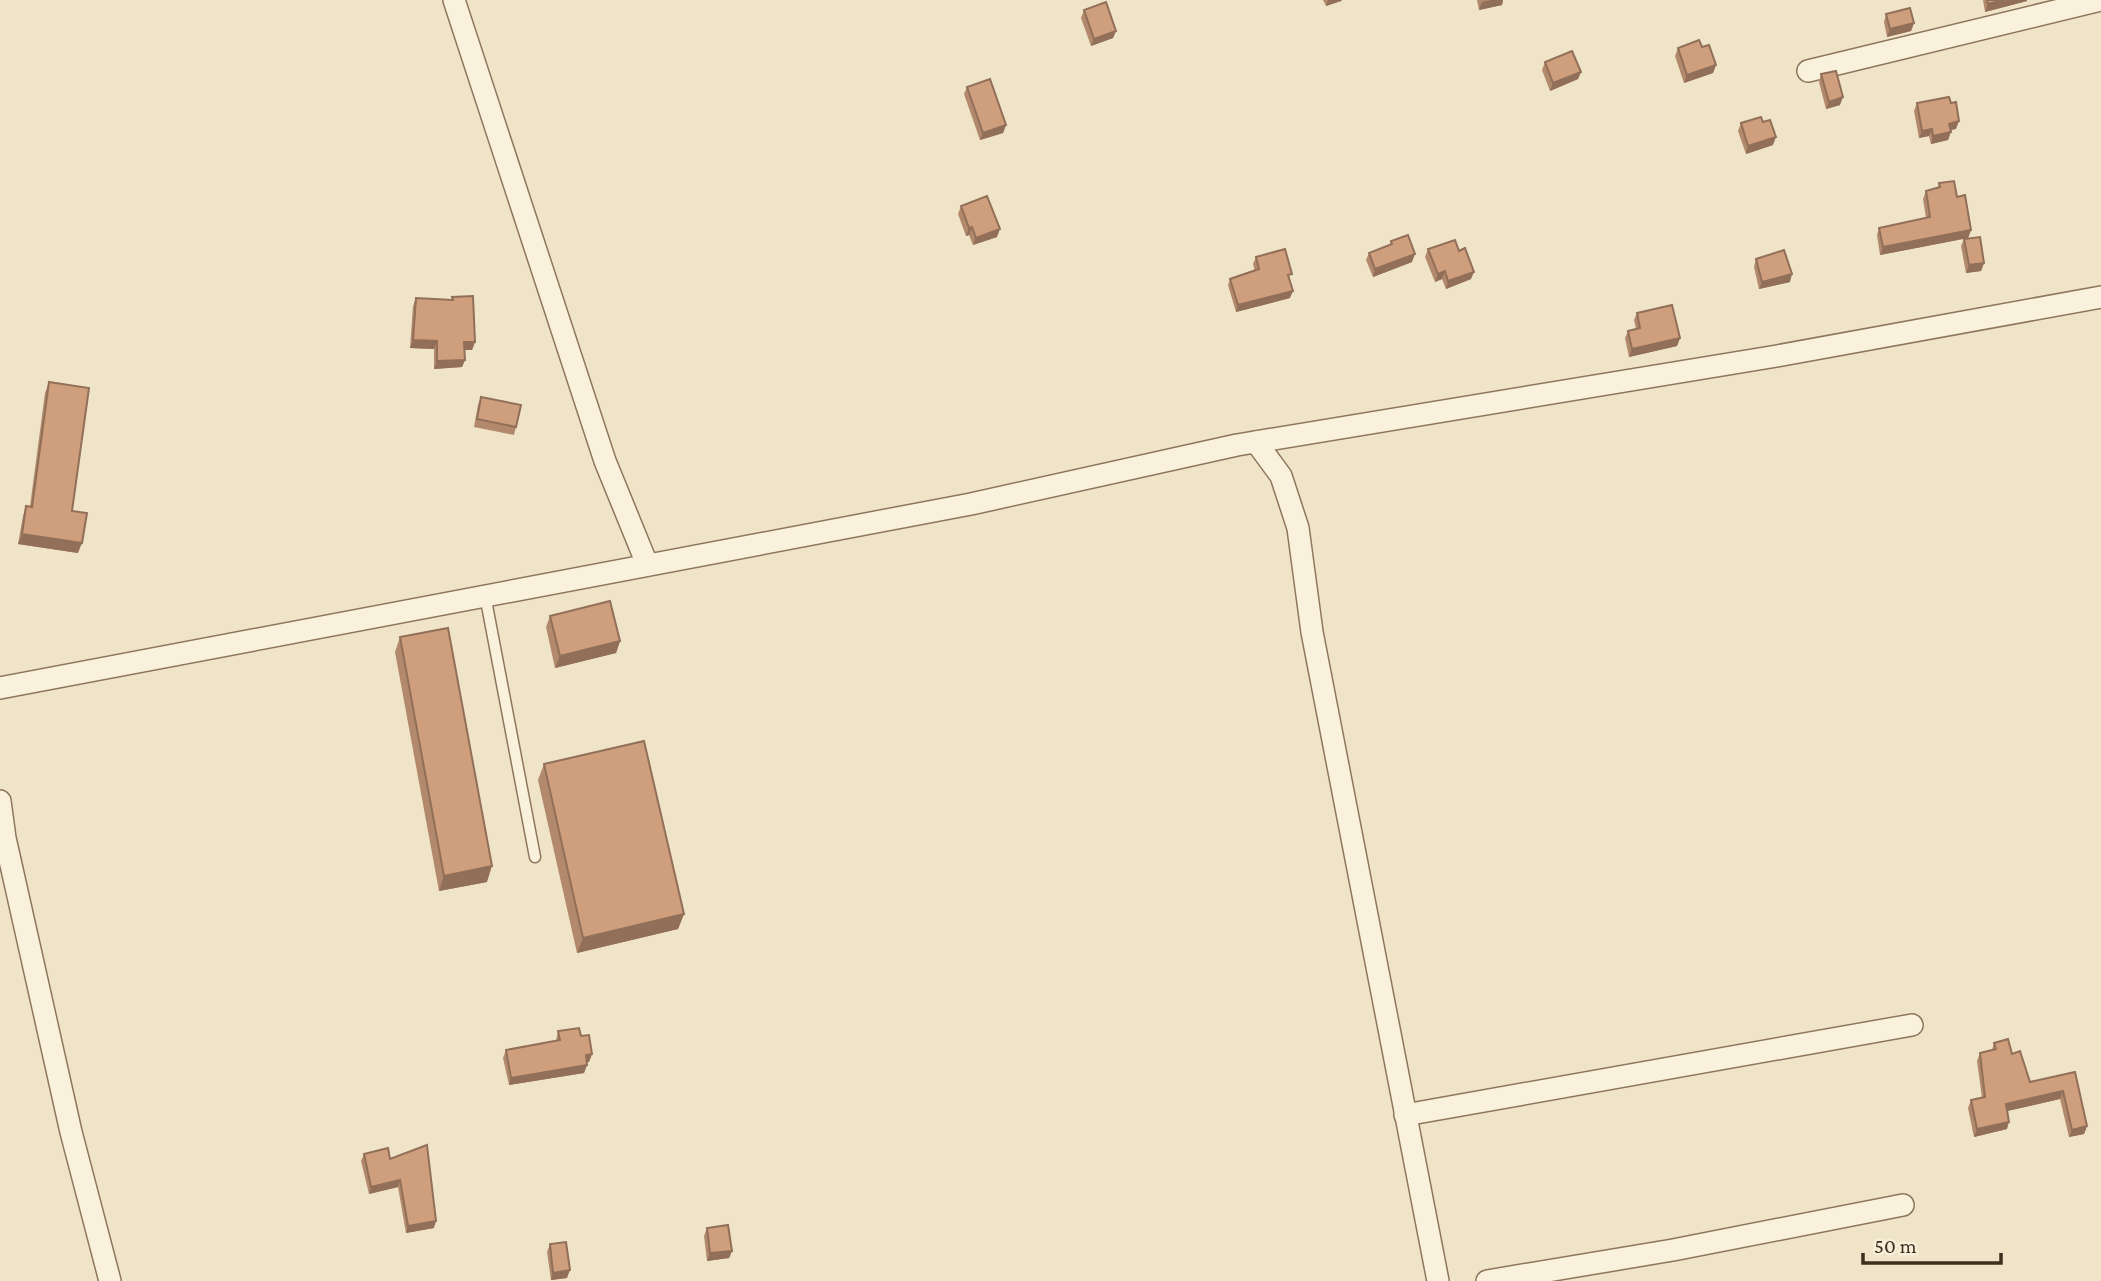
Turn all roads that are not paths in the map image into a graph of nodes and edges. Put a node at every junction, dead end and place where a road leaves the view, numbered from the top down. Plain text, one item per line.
1 (454, 0) edge
2 (2101, 0) edge
3 (1808, 71) dead end
4 (2101, 297) edge
5 (1256, 442) junction
6 (647, 564) junction
7 (485, 595) junction
8 (0, 688) edge
9 (0, 801) edge
10 (535, 857) dead end
11 (1912, 1025) dead end
12 (1405, 1115) junction
13 (1903, 1205) dead end
14 (110, 1281) edge
15 (1438, 1281) edge
16 (1487, 1281) edge

1 - 6 street
2 - 3 street
4 - 5 street
5 - 6 street
5 - 12 street
6 - 7 street
7 - 8 street
7 - 10 lane
9 - 14 street
11 - 12 street
12 - 15 street
13 - 16 street

